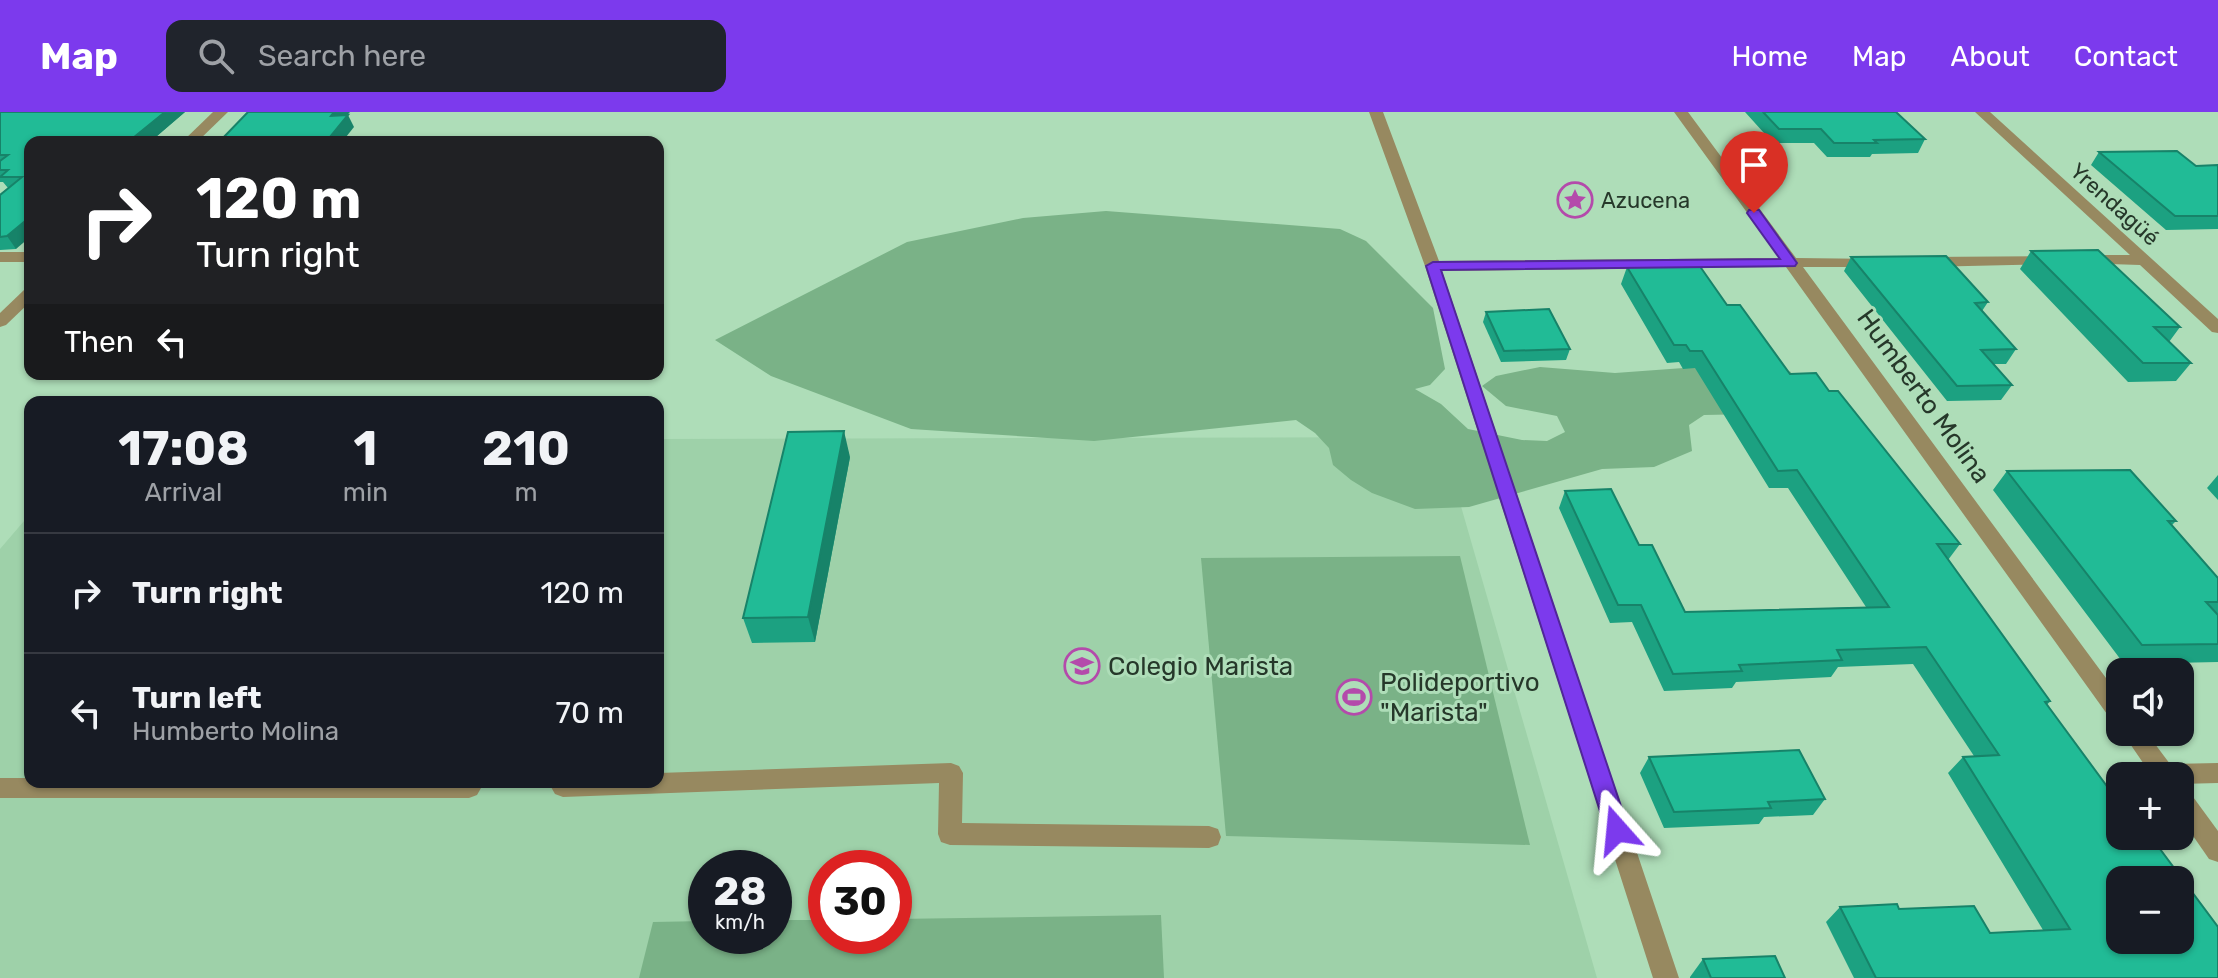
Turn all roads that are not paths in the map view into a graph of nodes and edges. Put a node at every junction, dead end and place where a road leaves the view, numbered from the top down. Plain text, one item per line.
1 (221, 112) edge
2 (1376, 112) edge
3 (1681, 112) edge
4 (1982, 112) edge
5 (195, 136) edge
6 (0, 257) edge
7 (24, 257) edge
8 (2144, 260) junction
9 (1790, 263) junction
10 (1433, 266) junction
11 (24, 299) edge
12 (0, 322) edge
13 (2218, 328) edge
14 (2106, 695) edge
15 (2218, 773) edge
16 (2194, 774) edge
17 (664, 783) edge
18 (0, 788) edge
19 (469, 788) dead end
20 (2194, 817) edge
21 (1209, 837) dead end
22 (2218, 851) edge
23 (1666, 978) edge

1 - 5 street
2 - 10 street
3 - 9 street, Humberto Molina
4 - 8 street, Yrendagüé
6 - 7 street
8 - 9 street
8 - 13 street, Yrendagüé
9 - 10 street
9 - 14 street, Humberto Molina
10 - 23 street
11 - 12 street
15 - 16 street
17 - 21 street
18 - 19 street
20 - 22 street

